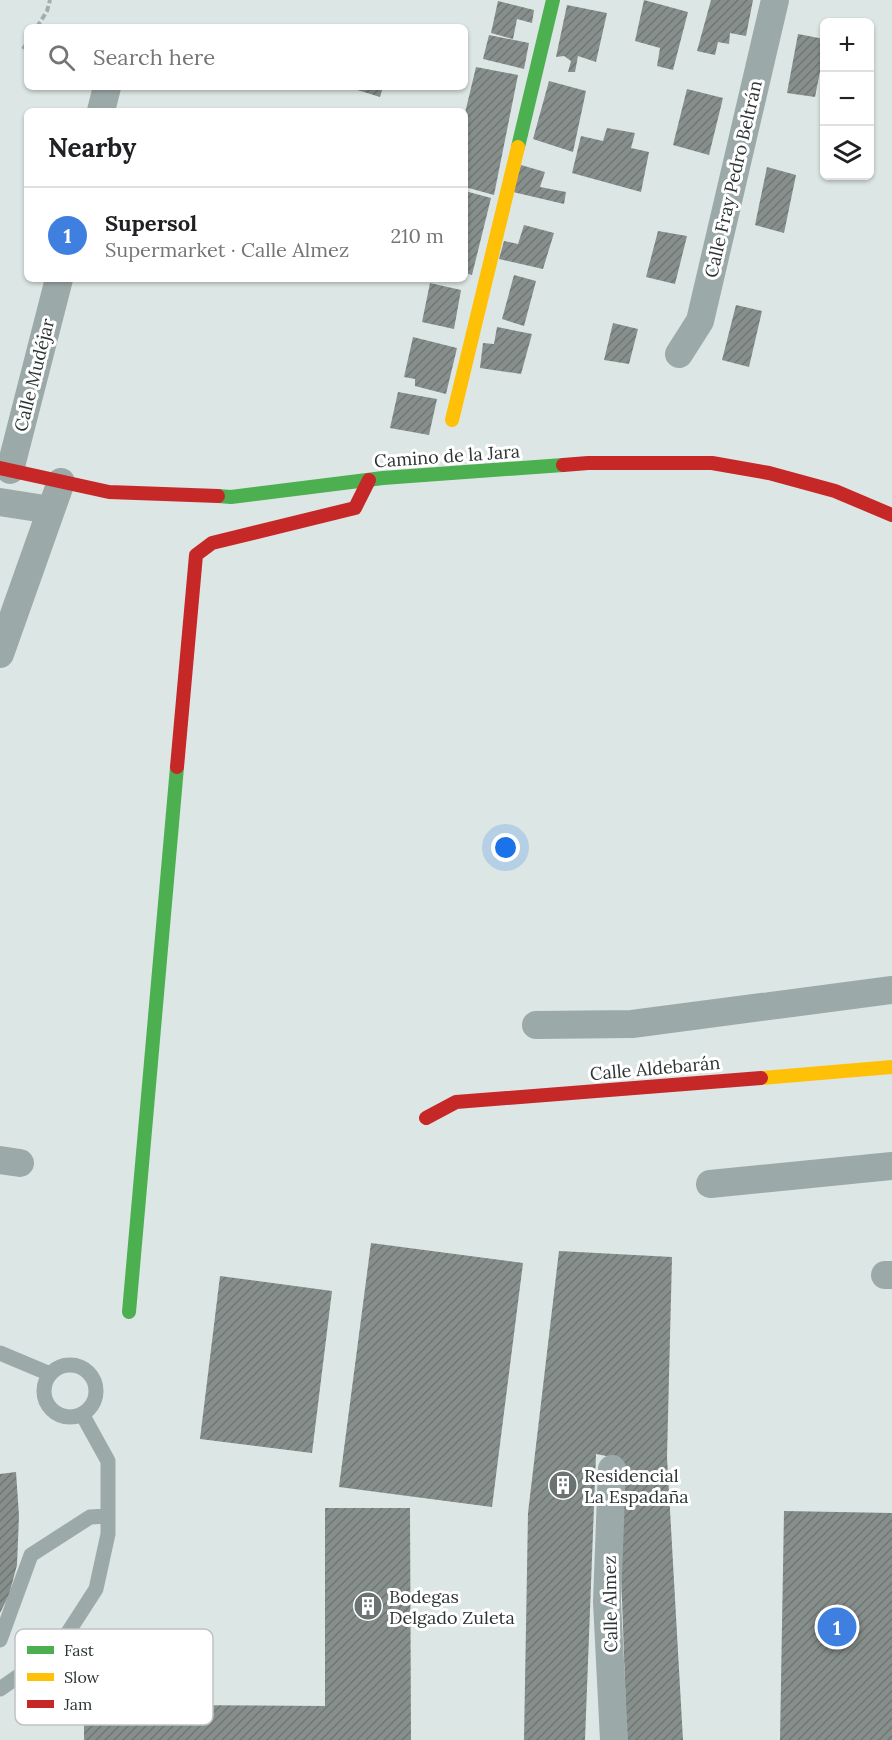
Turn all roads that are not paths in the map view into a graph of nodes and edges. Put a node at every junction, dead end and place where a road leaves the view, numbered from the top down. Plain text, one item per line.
1 (553, 0) edge
2 (775, 0) edge
3 (106, 90) edge
4 (102, 108) edge
5 (57, 282) edge
6 (679, 354) dead end
7 (452, 420) dead end
8 (5, 469) edge
9 (369, 480) junction
10 (61, 482) junction
11 (0, 502) edge
12 (51, 510) junction
13 (892, 515) edge
14 (0, 654) edge
15 (892, 990) edge
16 (536, 1025) dead end
17 (892, 1067) edge
18 (426, 1118) dead end
19 (892, 1166) edge
20 (710, 1184) dead end
21 (129, 1312) dead end
22 (0, 1353) edge
23 (50, 1374) junction
24 (82, 1414) junction
25 (612, 1469) dead end
26 (108, 1516) junction
27 (70, 1629) edge
28 (0, 1640) edge
29 (15, 1679) edge
30 (0, 1689) edge
31 (614, 1740) edge

1 - 7 street
2 - 6 street, Calle Fray Pedro Beltrán
3 - 4 street
5 - 8 street, Calle Mudéjar
8 - 10 street, Camino de la Jara
9 - 10 street, Camino de la Jara
9 - 13 street, Camino de la Jara
9 - 21 street
10 - 12 street
11 - 12 street
12 - 14 street
15 - 16 street
17 - 18 street, Calle Aldebarán
19 - 20 street
22 - 23 lane
23 - 24 lane
23 - 24 lane
24 - 26 lane
25 - 31 street, Calle Almez
26 - 27 lane
26 - 28 lane
29 - 30 lane

